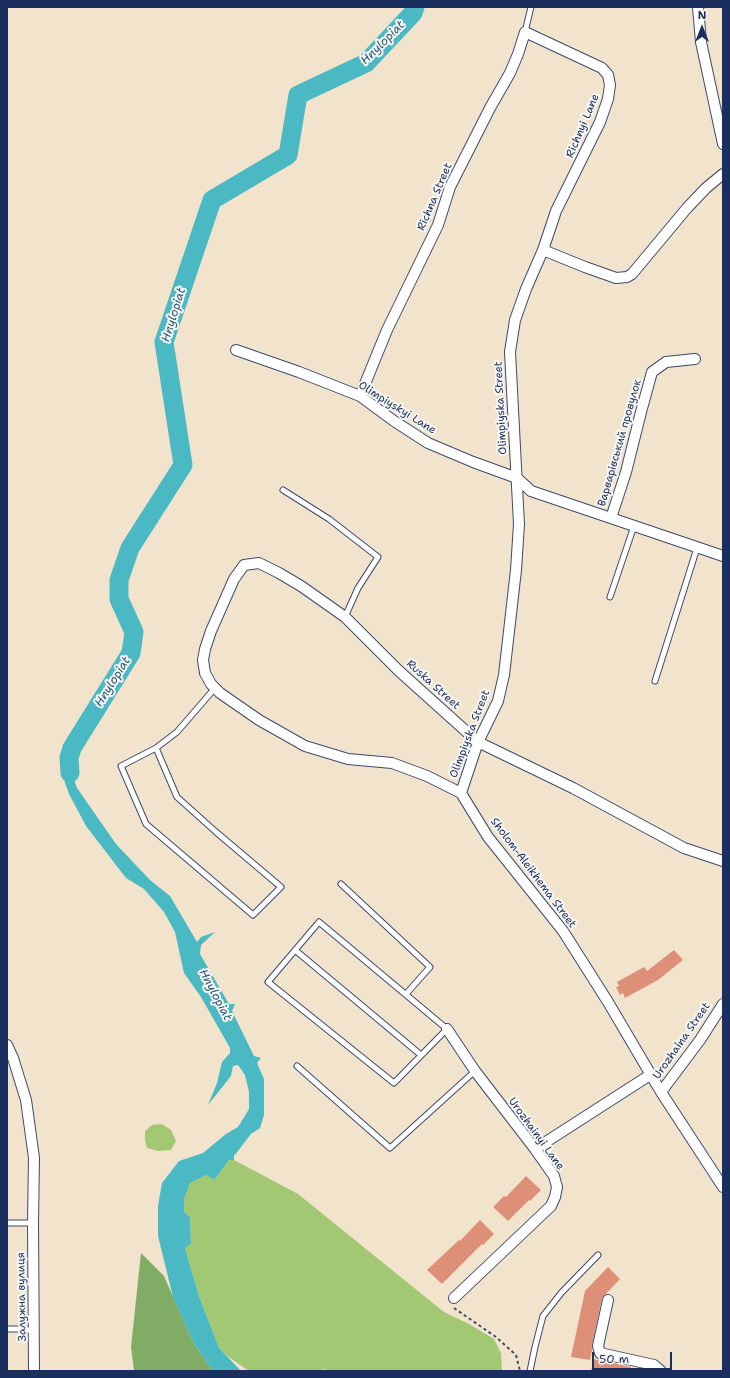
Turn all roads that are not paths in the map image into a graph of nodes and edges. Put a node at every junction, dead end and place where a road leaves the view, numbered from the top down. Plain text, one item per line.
1 (531, 7) edge
2 (698, 7) edge
3 (525, 32) junction
4 (723, 144) edge
5 (723, 174) edge
6 (543, 250) junction
7 (236, 350) dead end
8 (695, 359) dead end
9 (360, 396) junction
10 (517, 478) junction
11 (283, 490) dead end
12 (611, 518) junction
13 (634, 526) junction
14 (697, 548) junction
15 (723, 556) edge
16 (610, 597) dead end
17 (345, 617) junction
18 (655, 681) dead end
19 (215, 688) junction
20 (478, 742) junction
21 (156, 748) junction
22 (461, 793) junction
23 (723, 861) edge
24 (341, 884) dead end
25 (296, 950) junction
26 (406, 994) junction
27 (723, 1004) edge
28 (447, 1029) junction
29 (7, 1045) edge
30 (421, 1055) junction
31 (297, 1066) dead end
32 (475, 1071) junction
33 (650, 1075) junction
34 (661, 1092) junction
35 (535, 1149) junction
36 (723, 1187) edge
37 (7, 1223) edge
38 (33, 1223) junction
39 (598, 1255) dead end
40 (454, 1298) road end
41 (608, 1300) dead end
42 (7, 1329) edge
43 (35, 1331) junction
44 (34, 1371) edge
45 (530, 1371) edge
46 (661, 1371) edge

1 - 3 lane, Richna Street
2 - 4 street
3 - 6 street, Richnyi Lane
3 - 9 street, Richna Street
5 - 6 street
6 - 10 street, Olimpiyska Street
7 - 9 street, Olimpiyskyi Lane
8 - 12 street, Варварівський провулок
9 - 10 street, Olimpiyskyi Lane
10 - 12 street, Olimpiyskyi Lane
10 - 20 street, Olimpiyska Street
11 - 17 lane
12 - 13 street, Olimpiyskyi Lane
13 - 14 street, Olimpiyskyi Lane
13 - 16 lane
14 - 15 street, Olimpiyskyi Lane
14 - 18 lane
17 - 19 street
17 - 20 street, Ruska Street
19 - 21 lane
19 - 22 street
20 - 22 street, Olimpiyska Street
20 - 23 street, Ruska Street
21 - 21 lane
22 - 33 street, Sholom-Aleikhema Street
24 - 26 lane
25 - 26 lane
25 - 30 lane
25 - 30 lane
26 - 28 lane
27 - 34 street, Urozhaina Street
28 - 30 lane
28 - 32 street, Urozhainyi Lane
29 - 38 street, Залужна вулиця
31 - 32 lane
32 - 35 street, Urozhainyi Lane
33 - 34 street, Sholom-Aleikhema Street
33 - 35 street
34 - 36 street, Sholom-Aleikhema Street
35 - 40 street, Urozhainyi Lane
37 - 38 lane
38 - 43 street, Залужна вулиця
39 - 45 lane
41 - 46 street
42 - 43 lane
43 - 44 street, Залужна вулиця

